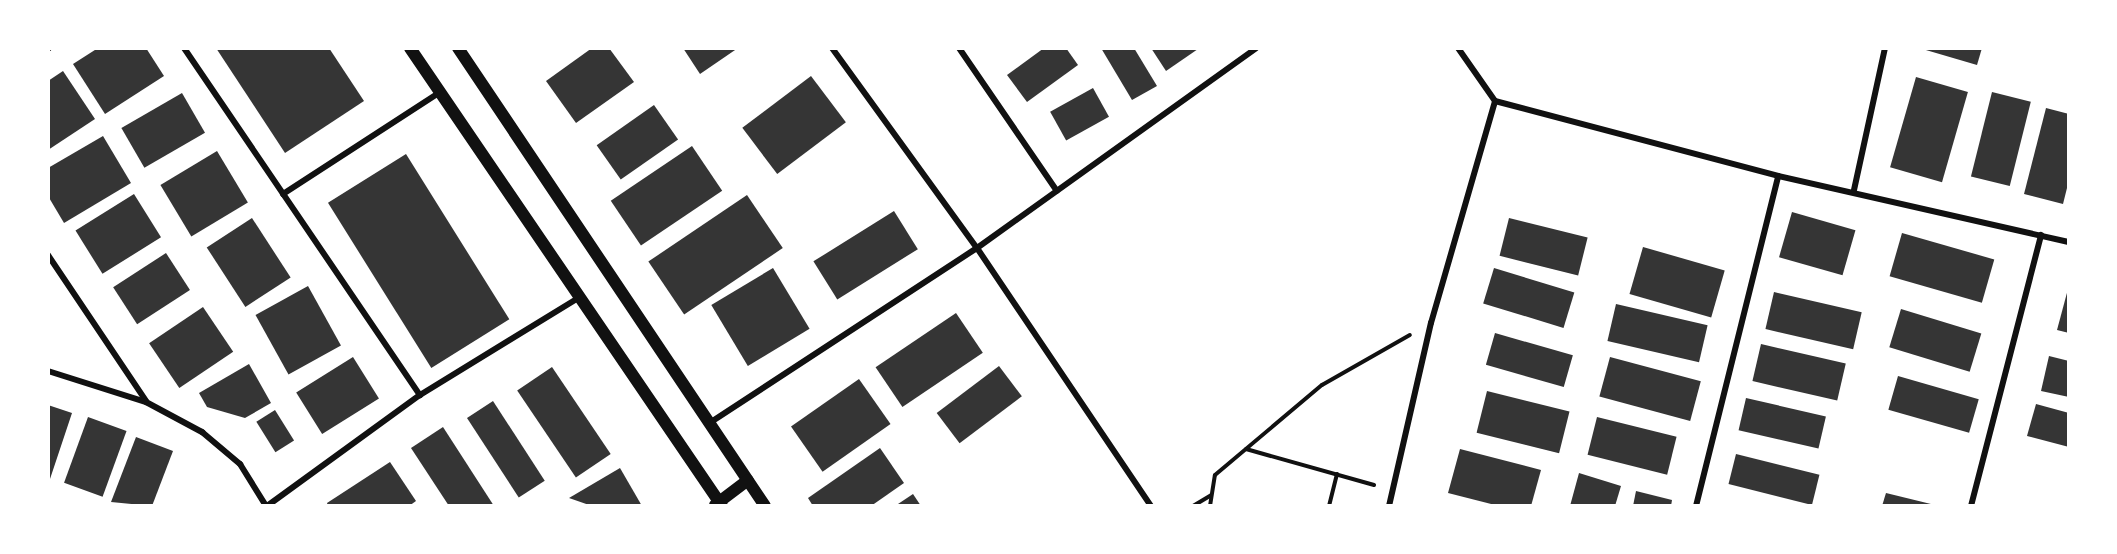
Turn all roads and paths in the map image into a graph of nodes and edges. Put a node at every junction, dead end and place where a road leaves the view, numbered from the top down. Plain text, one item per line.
1 (184, 48) edge
2 (410, 48) edge
3 (458, 48) edge
4 (832, 48) edge
5 (959, 48) edge
6 (1256, 48) edge
7 (1458, 48) edge
8 (1885, 48) edge
9 (440, 92) junction
10 (1494, 101) junction
11 (1778, 176) junction
12 (1854, 190) junction
13 (1057, 191) junction
14 (283, 194) junction
15 (2041, 235) junction
16 (2069, 242) edge
17 (977, 248) junction
18 (48, 255) edge
19 (580, 296) junction
20 (1431, 323) junction
21 (48, 371) edge
22 (420, 395) junction
23 (146, 402) junction
24 (711, 422) junction
25 (1245, 449) junction
26 (1337, 474) junction
27 (748, 480) junction
28 (1392, 490) junction
29 (1212, 495) junction
30 (718, 504) edge
31 (266, 506) edge
32 (765, 506) edge
33 (1151, 506) edge
34 (1193, 506) edge
35 (1210, 506) edge
36 (1329, 506) edge
37 (1390, 506) edge
38 (1696, 506) edge
39 (1971, 506) edge

1 - 14 street
2 - 9 main road
3 - 24 main road
4 - 17 street
5 - 13 street
6 - 13 street
7 - 10 street
8 - 12 street
9 - 14 street
9 - 19 main road
10 - 11 street
10 - 20 street
11 - 12 street
11 - 38 street
12 - 15 street
13 - 17 street
14 - 22 street
15 - 16 street
15 - 39 street
17 - 24 street
17 - 33 street
18 - 23 street
19 - 22 street
19 - 30 main road
20 - 25 path
20 - 28 street
21 - 23 street
22 - 31 street
23 - 31 street
24 - 27 main road
25 - 26 path
25 - 29 path
26 - 28 path
26 - 36 path
27 - 30 main road
27 - 32 main road
28 - 37 street
29 - 34 path
29 - 35 path

